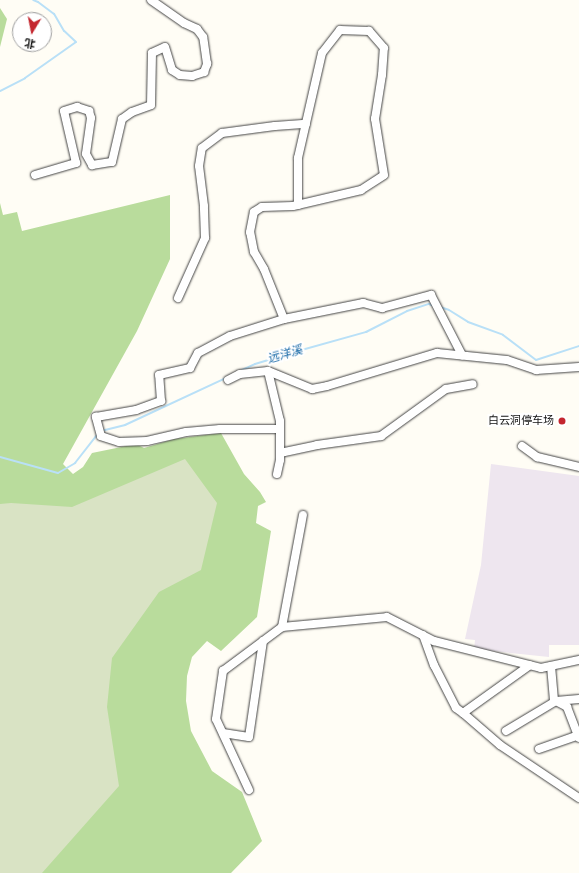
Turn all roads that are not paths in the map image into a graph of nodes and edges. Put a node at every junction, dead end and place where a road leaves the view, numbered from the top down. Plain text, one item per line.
1 (151, 0) edge
2 (306, 124) junction
3 (35, 174) dead end
4 (298, 205) junction
5 (178, 298) dead end
6 (284, 319) junction
7 (462, 355) junction
8 (579, 367) edge
9 (268, 371) junction
10 (228, 380) dead end
11 (473, 384) dead end
12 (280, 429) junction
13 (522, 446) dead end
14 (280, 453) junction
15 (579, 466) edge
16 (277, 474) dead end
17 (303, 515) dead end
18 (282, 627) junction
19 (423, 635) junction
20 (263, 641) junction
21 (579, 660) edge
22 (530, 665) junction
23 (551, 666) junction
24 (579, 699) edge
25 (556, 701) junction
26 (463, 713) junction
27 (506, 731) dead end
28 (223, 733) junction
29 (579, 736) edge
30 (539, 749) dead end
31 (249, 790) dead end
32 (579, 798) edge

1 - 3 street
2 - 4 street
2 - 4 street
2 - 5 street
4 - 6 street
6 - 7 street
6 - 12 street
7 - 8 street
7 - 9 street
9 - 10 street
9 - 12 street
11 - 14 street
12 - 14 street
13 - 15 street
14 - 16 street
17 - 18 street
18 - 19 street
18 - 20 street
19 - 22 street
19 - 26 street
20 - 28 street
20 - 28 street
21 - 23 street
22 - 23 street
22 - 26 street
23 - 25 street
24 - 25 street
25 - 27 street
25 - 29 street
26 - 32 street
28 - 31 street
29 - 30 street

